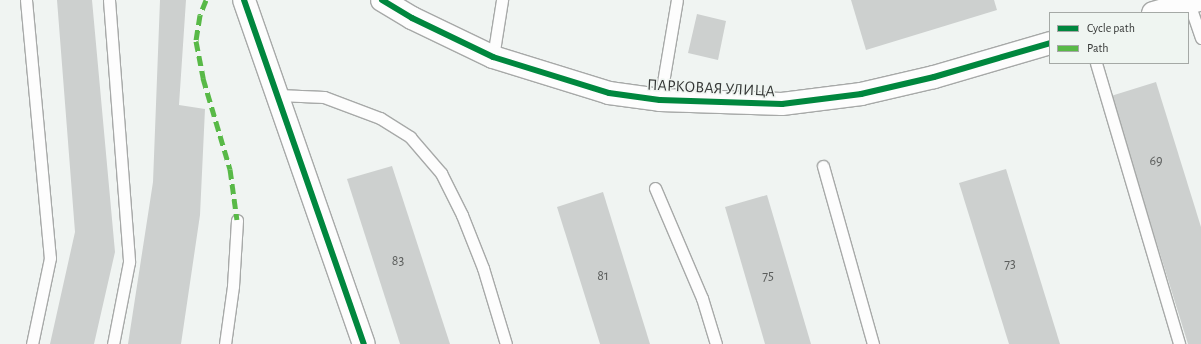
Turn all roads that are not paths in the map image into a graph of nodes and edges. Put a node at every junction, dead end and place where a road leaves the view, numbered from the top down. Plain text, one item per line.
1 (26, 0) edge
2 (109, 0) edge
3 (244, 0) edge
4 (382, 0) edge
5 (502, 0) edge
6 (677, 0) edge
7 (1194, 1) edge
8 (1156, 12) edge
9 (1201, 38) edge
10 (1049, 43) edge
11 (493, 57) junction
12 (1096, 64) edge
13 (278, 95) junction
14 (660, 100) junction
15 (823, 166) dead end
16 (654, 188) dead end
17 (237, 220) dead end
18 (32, 344) edge
19 (113, 344) edge
20 (225, 344) edge
21 (364, 344) edge
22 (506, 344) edge
23 (716, 344) edge
24 (873, 344) edge
25 (1179, 344) edge

1 - 18 lane
2 - 19 lane
3 - 13 street
4 - 11 street, ПАРКОВАЯ УЛИЦА
5 - 11 lane
6 - 14 lane
7 - 8 street
7 - 9 lane
10 - 14 street, ПАРКОВАЯ УЛИЦА
11 - 14 street, ПАРКОВАЯ УЛИЦА
12 - 25 lane
13 - 21 street
13 - 22 lane
15 - 24 lane
16 - 23 lane
17 - 20 lane

